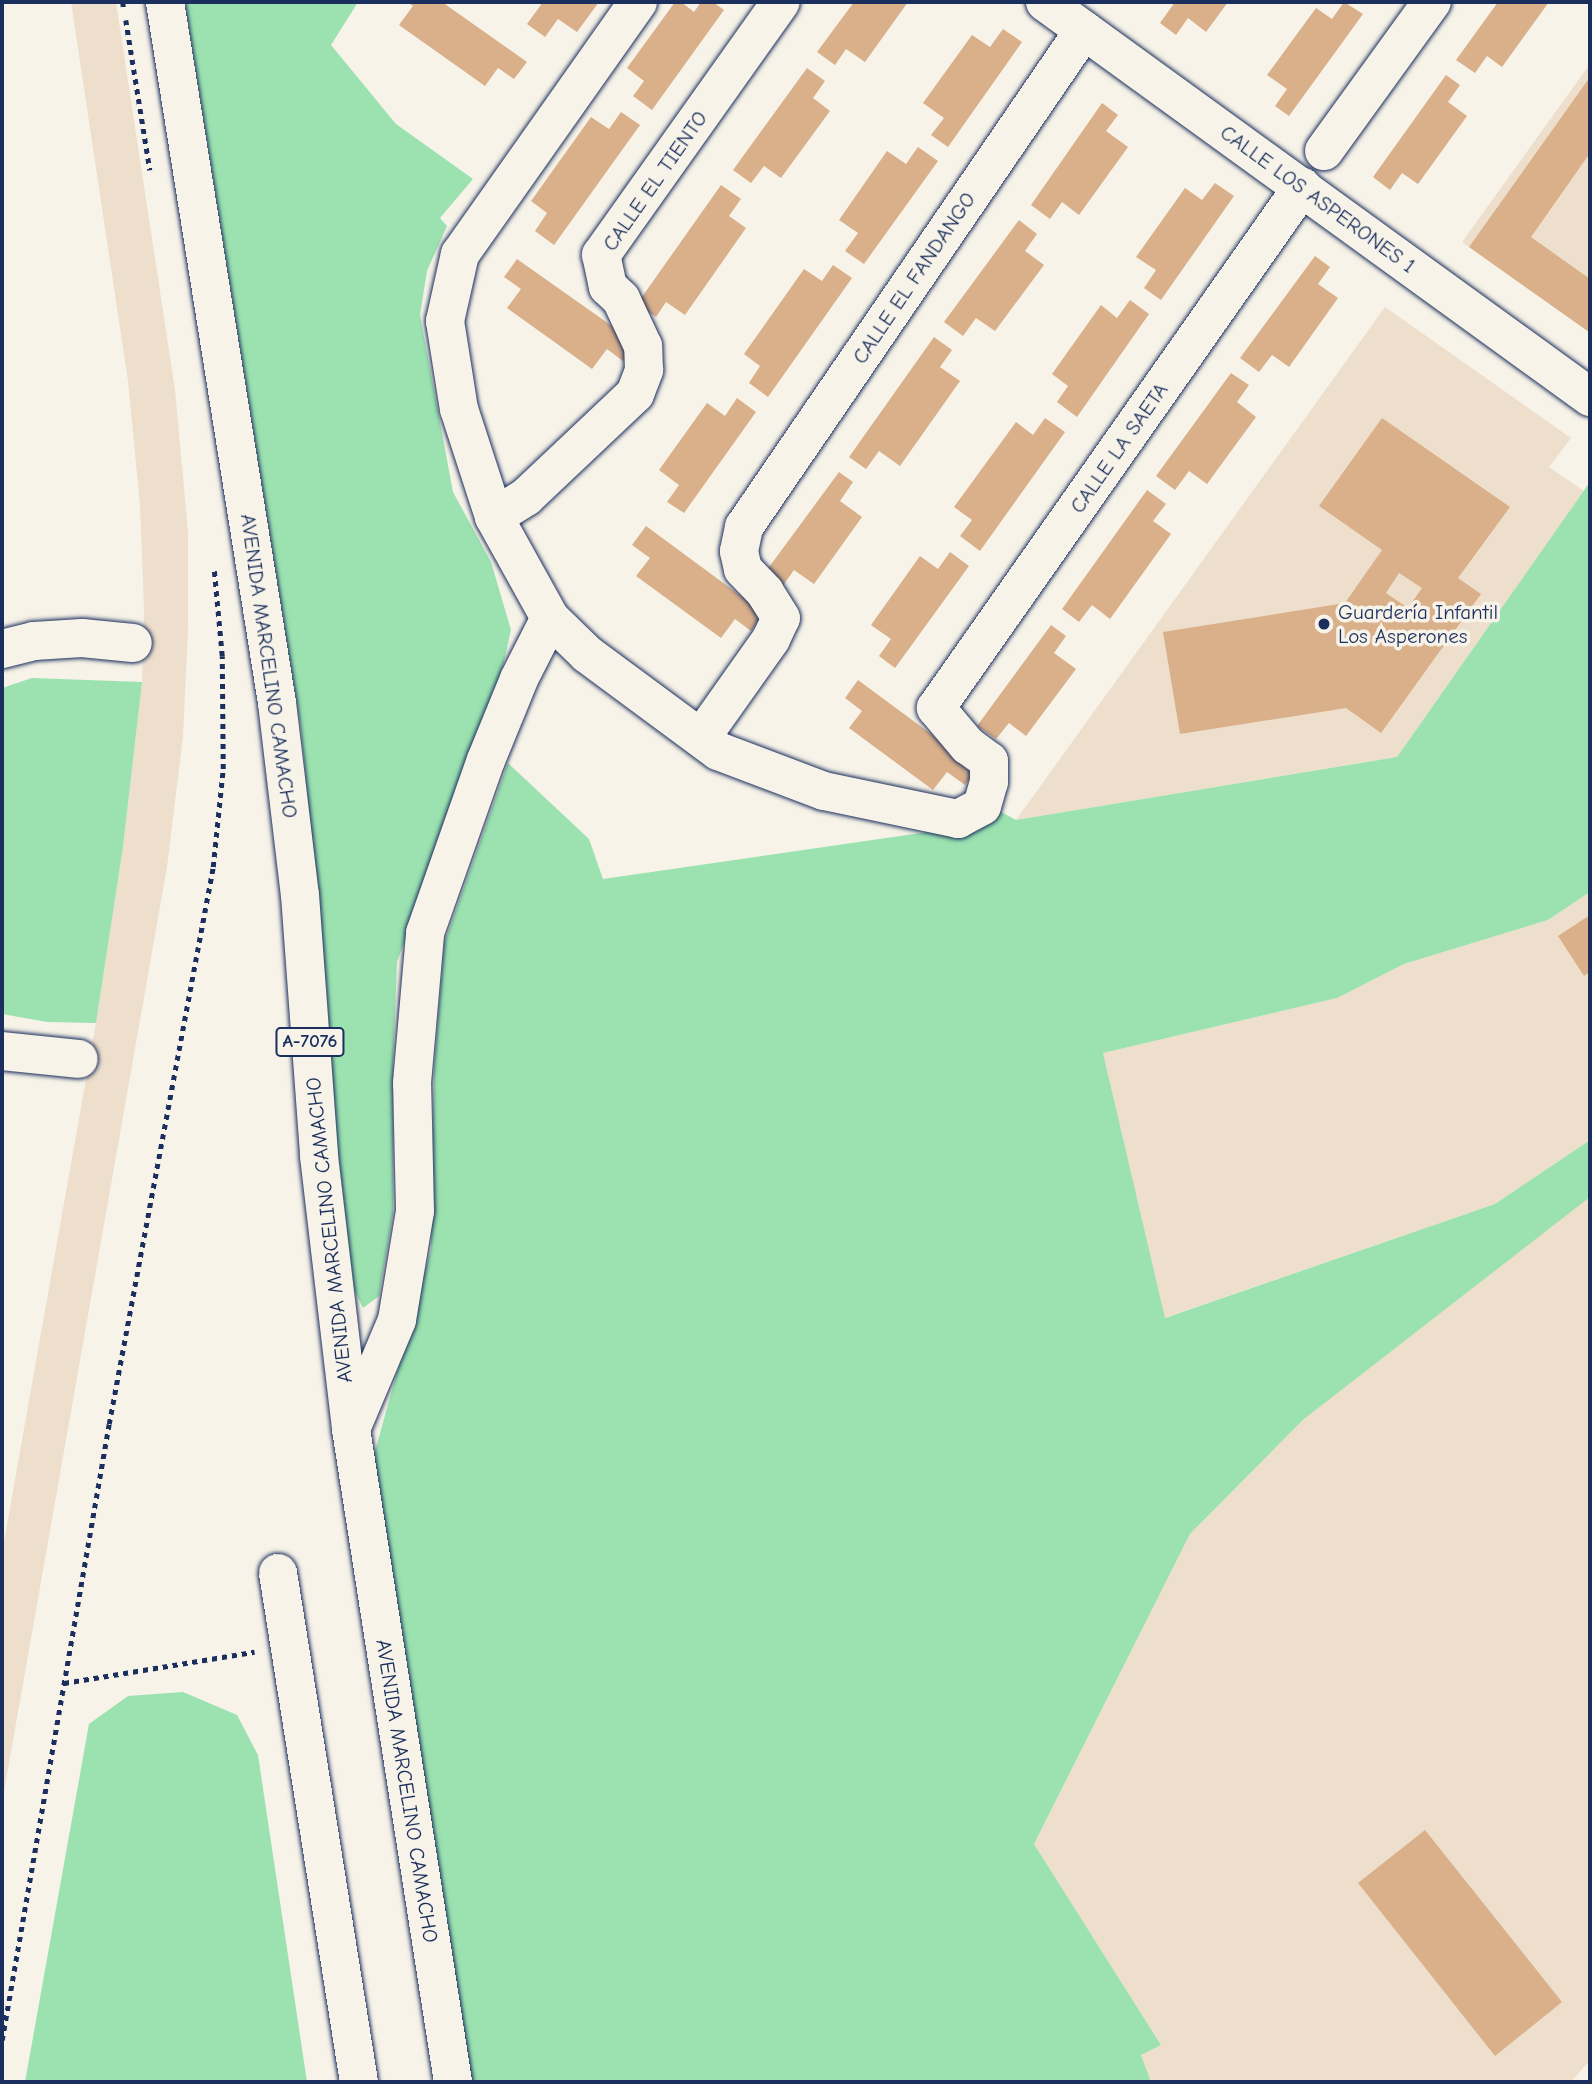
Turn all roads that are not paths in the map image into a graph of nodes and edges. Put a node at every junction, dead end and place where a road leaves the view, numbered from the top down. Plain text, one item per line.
1 (165, 2) edge
2 (638, 2) edge
3 (782, 2) edge
4 (1045, 2) edge
5 (1432, 2) edge
6 (1084, 30) junction
7 (1324, 151) dead end
8 (1302, 187) junction
9 (1590, 397) edge
10 (494, 517) junction
11 (550, 618) junction
12 (133, 643) dead end
13 (2, 649) edge
14 (701, 738) junction
15 (2, 1051) edge
16 (79, 1059) dead end
17 (351, 1429) junction
18 (278, 1573) dead end
19 (359, 2082) edge
20 (453, 2082) edge

1 - 17 street, AVENIDA MARCELINO CAMACHO / A-7076
2 - 10 street
3 - 10 street, CALLE EL TIENTO
4 - 6 street, CALLE LOS ASPERONES 1
5 - 7 street
6 - 8 street, CALLE LOS ASPERONES 1
6 - 14 street, CALLE EL FANDANGO
8 - 9 street, CALLE LOS ASPERONES 1
8 - 14 street, CALLE LA SAETA
10 - 11 street
11 - 14 street
11 - 17 street
12 - 13 street
15 - 16 street
17 - 20 street, AVENIDA MARCELINO CAMACHO / A-7076
18 - 19 street

